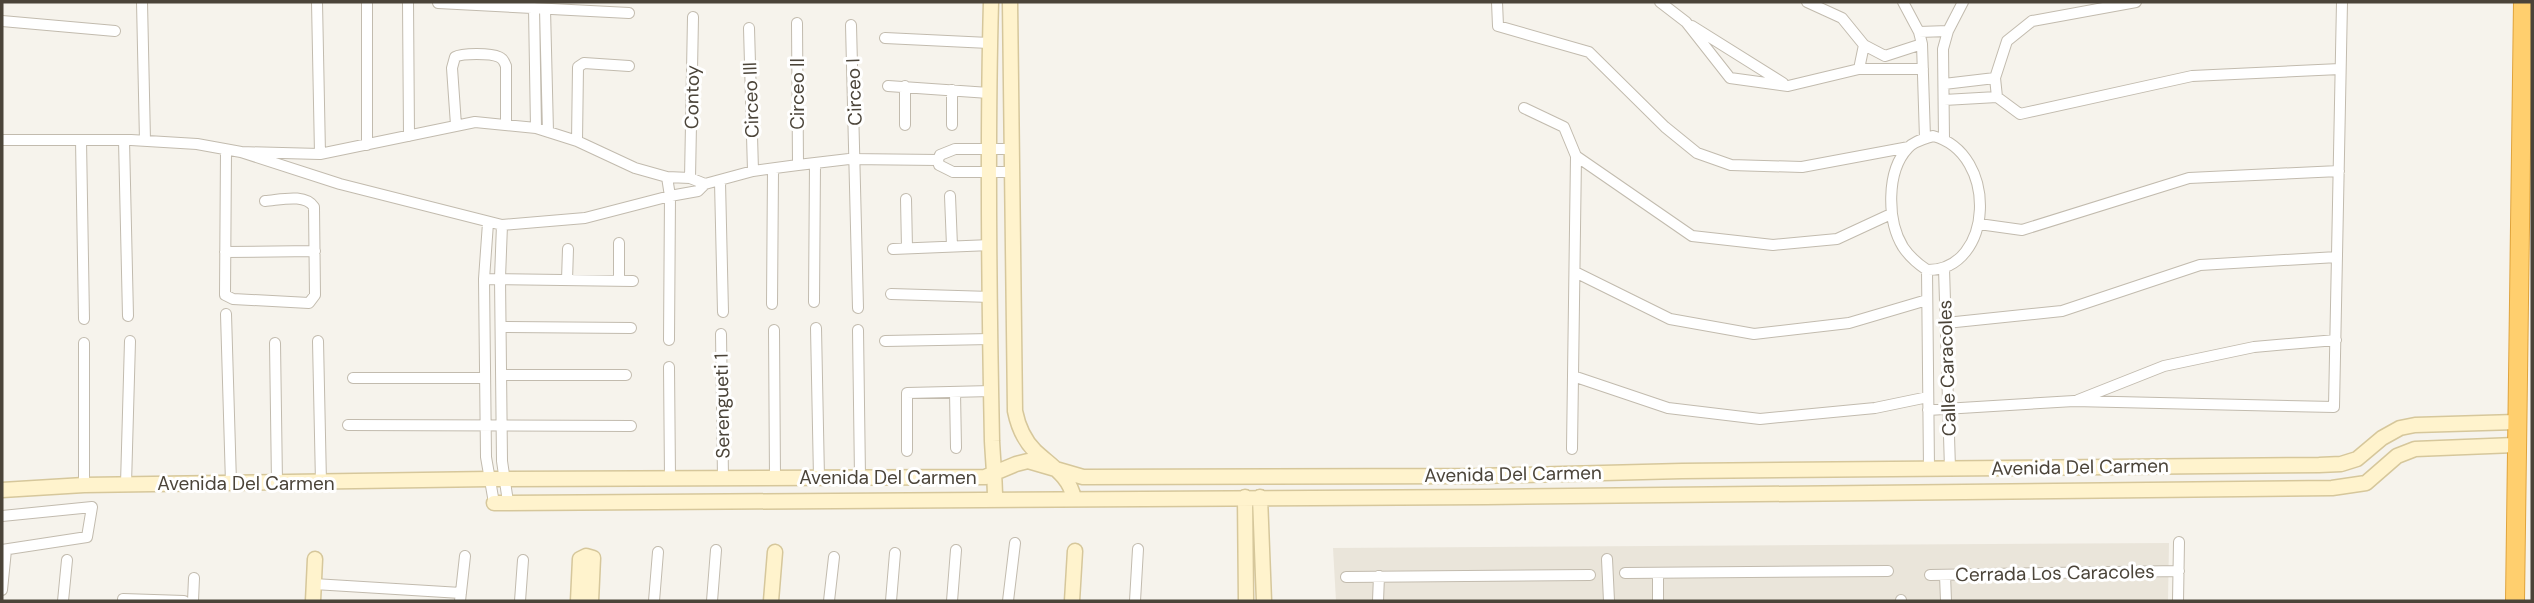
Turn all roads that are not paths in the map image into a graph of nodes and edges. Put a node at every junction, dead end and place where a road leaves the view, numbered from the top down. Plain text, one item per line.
1 (142, 2) edge
2 (317, 2) edge
3 (367, 2) edge
4 (408, 2) edge
5 (991, 2) edge
6 (1010, 2) edge
7 (1497, 2) edge
8 (1660, 2) edge
9 (1807, 2) edge
10 (1903, 2) edge
11 (1963, 2) edge
12 (2136, 2) edge
13 (2342, 2) edge
14 (2523, 2) edge
15 (438, 4) dead end
16 (534, 8) junction
17 (545, 9) junction
18 (629, 13) dead end
19 (693, 17) dead end
20 (2, 21) edge
21 (1686, 22) junction
22 (797, 23) dead end
23 (851, 25) dead end
24 (749, 28) dead end
25 (1011, 30) junction
26 (116, 31) dead end
27 (1948, 31) junction
28 (1919, 32) junction
29 (990, 37) junction
30 (885, 38) dead end
31 (1922, 44) junction
32 (1864, 46) junction
33 (1885, 56) junction
34 (629, 66) dead end
35 (1858, 69) junction
36 (1885, 69) junction
37 (1923, 69) junction
38 (2340, 69) junction
39 (1995, 78) junction
40 (1944, 84) junction
41 (888, 86) dead end
42 (905, 86) junction
43 (1788, 86) junction
44 (952, 90) junction
45 (989, 93) junction
46 (1997, 97) junction
47 (1944, 100) junction
48 (1524, 108) dead end
49 (1944, 119) junction
50 (1924, 121) junction
51 (506, 124) junction
52 (456, 125) junction
53 (905, 125) dead end
54 (952, 125) dead end
55 (536, 128) junction
56 (548, 132) junction
57 (409, 136) junction
58 (1925, 138) junction
59 (1944, 139) junction
60 (2, 140) edge
61 (81, 140) junction
62 (124, 140) junction
63 (145, 141) junction
64 (577, 141) junction
65 (367, 145) junction
66 (1909, 147) junction
67 (990, 149) junction
68 (1012, 149) junction
69 (226, 150) junction
70 (240, 152) junction
71 (320, 153) junction
72 (302, 154) junction
73 (1576, 156) junction
74 (856, 160) junction
75 (938, 160) junction
76 (815, 163) junction
77 (798, 164) junction
78 (773, 170) junction
79 (300, 171) junction
80 (2339, 171) junction
81 (753, 172) junction
82 (990, 172) junction
83 (1012, 172) junction
84 (667, 177) junction
85 (690, 178) junction
86 (720, 182) junction
87 (705, 184) junction
88 (670, 196) junction
89 (950, 196) dead end
90 (906, 199) dead end
91 (265, 201) dead end
92 (1891, 214) junction
93 (488, 223) junction
94 (990, 223) junction
95 (1979, 224) junction
96 (502, 225) junction
97 (1012, 225) junction
98 (619, 243) dead end
99 (991, 244) junction
100 (952, 246) junction
101 (907, 248) junction
102 (568, 249) dead end
103 (893, 249) dead end
104 (315, 251) junction
105 (225, 252) junction
106 (2337, 257) junction
107 (1944, 268) junction
108 (1927, 270) junction
109 (1574, 272) junction
110 (500, 278) junction
111 (484, 279) junction
112 (567, 280) junction
113 (619, 281) junction
114 (634, 281) dead end
115 (891, 294) dead end
116 (991, 297) junction
117 (1927, 300) junction
118 (814, 302) dead end
119 (772, 304) dead end
120 (858, 308) dead end
121 (723, 312) dead end
122 (226, 314) dead end
123 (128, 316) dead end
124 (83, 319) dead end
125 (1946, 323) junction
126 (501, 327) junction
127 (631, 328) dead end
128 (816, 328) dead end
129 (774, 330) dead end
130 (858, 330) dead end
131 (721, 334) dead end
132 (991, 339) junction
133 (669, 340) dead end
134 (2336, 340) junction
135 (130, 341) dead end
136 (318, 341) dead end
137 (885, 341) dead end
138 (275, 343) dead end
139 (84, 344) dead end
140 (1947, 348) junction
141 (1928, 349) junction
142 (669, 367) dead end
143 (501, 375) junction
144 (626, 375) dead end
145 (1573, 376) junction
146 (352, 378) dead end
147 (485, 378) junction
148 (992, 391) junction
149 (955, 392) junction
150 (1928, 397) junction
151 (2074, 401) junction
152 (1015, 407) junction
153 (992, 409) junction
154 (1948, 409) junction
155 (1928, 410) junction
156 (2516, 422) junction
157 (486, 424) junction
158 (2470, 424) junction
159 (348, 425) dead end
160 (502, 425) junction
161 (2430, 425) junction
162 (631, 426) dead end
163 (2515, 445) junction
164 (2471, 446) junction
165 (956, 448) dead end
166 (2431, 448) junction
167 (1572, 449) dead end
168 (907, 451) dead end
169 (2260, 466) junction
170 (2005, 468) junction
171 (1877, 469) junction
172 (1929, 469) junction
173 (1950, 469) junction
174 (1056, 470) junction
175 (1682, 471) junction
176 (995, 473) junction
177 (1479, 476) junction
178 (860, 477) junction
179 (670, 478) junction
180 (723, 478) junction
181 (775, 478) junction
182 (819, 478) junction
183 (497, 479) junction
184 (590, 479) junction
185 (277, 483) junction
186 (321, 483) junction
187 (127, 484) junction
188 (231, 484) junction
189 (85, 485) junction
190 (2260, 489) junction
191 (2, 490) edge
192 (2005, 491) junction
193 (1877, 492) junction
194 (1682, 494) junction
195 (1252, 497) junction
196 (1486, 497) junction
197 (995, 499) junction
198 (1074, 499) junction
199 (501, 503) joint
200 (589, 503) junction
201 (2, 516) edge
202 (2179, 542) dead end
203 (1015, 543) dead end
204 (1138, 549) dead end
205 (4, 550) edge
206 (716, 550) dead end
207 (956, 550) dead end
208 (1075, 551) dead end
209 (658, 552) dead end
210 (775, 552) dead end
211 (895, 553) dead end
212 (465, 556) dead end
213 (834, 557) dead end
214 (315, 559) dead end
215 (1607, 559) dead end
216 (67, 560) dead end
217 (523, 560) dead end
218 (1264, 569) junction
219 (1245, 570) junction
220 (1888, 571) dead end
221 (2179, 571) junction
222 (1625, 573) dead end
223 (1658, 574) junction
224 (1590, 575) dead end
225 (1930, 575) dead end
226 (1945, 575) junction
227 (1379, 576) junction
228 (1346, 577) dead end
229 (194, 578) dead end
230 (314, 584) junction
231 (2, 590) edge
232 (461, 597) edge
233 (123, 599) dead end
234 (63, 601) edge
235 (184, 601) edge
236 (193, 601) edge
237 (313, 601) edge
238 (520, 601) edge
239 (578, 601) edge
240 (591, 601) edge
241 (654, 601) edge
242 (712, 601) edge
243 (771, 601) edge
244 (830, 601) edge
245 (891, 601) edge
246 (952, 601) edge
247 (1008, 601) edge
248 (1072, 601) edge
249 (1135, 601) edge
250 (1246, 601) edge
251 (1264, 601) edge
252 (1378, 601) edge
253 (1609, 601) edge
254 (1658, 601) edge
255 (1946, 601) edge
256 (2178, 601) edge
257 (2515, 601) edge

1 - 63 street
2 - 71 street
3 - 65 street
4 - 57 street
5 - 29 main road
6 - 25 main road
7 - 66 street
8 - 21 street
9 - 32 street
10 - 28 street
11 - 27 street
12 - 39 street
13 - 38 street
14 - 156 highway
15 - 16 street
16 - 17 street
16 - 55 street
17 - 18 street
17 - 56 street
19 - 85 street, Contoy
20 - 26 street
21 - 43 street
21 - 43 street
22 - 77 street, Circeo II
23 - 74 street, Circeo I
24 - 81 street, Circeo III
25 - 29 main road
25 - 68 main road
27 - 28 street
27 - 40 street
28 - 31 street
29 - 30 street
29 - 45 main road
31 - 33 street
31 - 37 street
32 - 33 street
32 - 35 street
33 - 36 street
34 - 64 street
35 - 36 street
35 - 43 street
36 - 37 street
37 - 50 street
38 - 46 street
38 - 80 street
39 - 40 street
39 - 46 street
40 - 47 street
41 - 42 street
42 - 44 street
42 - 53 street
44 - 45 street
44 - 54 street
45 - 67 main road
46 - 47 street
47 - 49 street
48 - 73 street
49 - 50 street
49 - 59 street
50 - 58 street
51 - 52 street
51 - 52 street
51 - 55 street
52 - 57 street
55 - 56 street
56 - 64 street
57 - 65 street
58 - 59 street
58 - 66 street
59 - 95 street
60 - 61 street
61 - 62 street
61 - 124 street
62 - 63 street
62 - 123 street
63 - 69 street
64 - 84 street
65 - 71 street
66 - 92 street
67 - 68 street
67 - 75 street
67 - 82 main road
68 - 83 main road
69 - 70 street
69 - 105 street
70 - 72 street
70 - 79 street
71 - 72 street
72 - 79 street
73 - 92 street
73 - 109 street
74 - 75 street
74 - 76 street
74 - 120 street, Circeo I
75 - 82 street
76 - 77 street
76 - 118 street
77 - 78 street
78 - 81 street
78 - 119 street
79 - 93 street
80 - 95 street
80 - 106 street
81 - 86 street
82 - 83 street
82 - 94 main road
83 - 97 main road
84 - 85 street
84 - 88 street
85 - 87 street
86 - 87 street
86 - 121 street
87 - 88 street
88 - 96 street
88 - 133 street
89 - 100 street
90 - 101 street
91 - 104 street
92 - 108 street
93 - 96 street
93 - 111 street, Avenida Del Carmen
94 - 97 main road
94 - 99 main road
95 - 107 street
96 - 110 street, Avenida Del Carmen
97 - 152 main road
98 - 113 street
99 - 100 street
99 - 116 main road
100 - 101 street
101 - 103 street
102 - 112 street
104 - 105 street
104 - 105 street
106 - 125 street
106 - 134 street
107 - 108 street
107 - 125 street, Calle Caracoles
108 - 117 street, Calle Caracoles
109 - 117 street
109 - 145 street
110 - 111 street
110 - 112 street
110 - 126 street, Avenida Del Carmen
111 - 147 street, Avenida Del Carmen
112 - 113 street
113 - 114 street
115 - 116 street
116 - 132 main road
117 - 141 street, Calle Caracoles
122 - 188 street
125 - 140 street, Calle Caracoles
126 - 127 street
126 - 143 street, Avenida Del Carmen
128 - 182 street
129 - 181 street
130 - 178 street
131 - 180 street, Serengueti 1
132 - 137 street
132 - 148 main road
134 - 151 street
134 - 151 street
135 - 187 street
136 - 186 street
138 - 185 street
139 - 189 street
140 - 141 street
140 - 154 street, Calle Caracoles
141 - 150 street, Calle Caracoles
142 - 179 street
143 - 144 street
143 - 160 street, Avenida Del Carmen
145 - 150 street
145 - 167 street
146 - 147 street
147 - 157 street, Avenida Del Carmen
148 - 149 street
148 - 153 main road
149 - 165 street
149 - 168 street
150 - 155 street, Calle Caracoles
151 - 154 street
152 - 153 main road
152 - 174 main road
153 - 176 main road
154 - 155 street
154 - 173 street, Calle Caracoles
155 - 172 street, Calle Caracoles
156 - 158 main road, Avenida Del Carmen
156 - 163 highway
157 - 159 street
157 - 160 street
157 - 183 street, Avenida Del Carmen
158 - 161 main road, Avenida Del Carmen
158 - 164 main road
160 - 162 street
160 - 183 street, Avenida Del Carmen
161 - 166 main road
161 - 169 main road, Avenida Del Carmen
163 - 164 main road, Avenida Del Carmen
163 - 257 highway
164 - 166 main road, Avenida Del Carmen
166 - 190 main road, Avenida Del Carmen
169 - 170 main road, Avenida Del Carmen
169 - 190 main road
170 - 173 main road, Avenida Del Carmen
170 - 192 main road
171 - 172 main road, Avenida Del Carmen
171 - 175 main road, Avenida Del Carmen
171 - 193 main road
172 - 173 main road, Avenida Del Carmen
174 - 176 main road, Avenida Del Carmen
174 - 177 main road, Avenida Del Carmen
174 - 198 main road
175 - 177 main road, Avenida Del Carmen
175 - 194 main road
176 - 178 main road, Avenida Del Carmen
176 - 197 main road
177 - 196 main road
178 - 182 main road, Avenida Del Carmen
179 - 180 main road, Avenida Del Carmen
179 - 184 main road, Avenida Del Carmen
180 - 181 main road, Avenida Del Carmen
181 - 182 main road, Avenida Del Carmen
183 - 184 main road, Avenida Del Carmen
183 - 186 main road, Avenida Del Carmen
183 - 199 street, Avenida Del Carmen
184 - 200 main road
185 - 186 main road, Avenida Del Carmen
185 - 188 main road, Avenida Del Carmen
187 - 188 main road, Avenida Del Carmen
187 - 189 main road, Avenida Del Carmen
189 - 191 main road, Avenida Del Carmen
190 - 192 main road, Avenida Del Carmen
192 - 193 main road, Avenida Del Carmen
193 - 194 main road, Avenida Del Carmen
194 - 196 main road, Avenida Del Carmen
195 - 196 main road, Avenida Del Carmen
195 - 198 main road, Avenida Del Carmen
195 - 218 main road
195 - 219 main road
197 - 198 main road, Avenida Del Carmen
197 - 200 main road, Avenida Del Carmen
199 - 200 main road, Avenida Del Carmen
201 - 205 street
202 - 221 street
203 - 247 street
204 - 249 street
205 - 231 street
206 - 242 street
207 - 246 street
208 - 248 main road
209 - 241 street
210 - 243 main road
211 - 245 street
212 - 232 street
213 - 244 street
214 - 230 main road
215 - 253 street
216 - 234 street
217 - 238 street
218 - 219 street
218 - 251 main road
219 - 250 main road
220 - 223 street
221 - 226 street, Cerrada Los Caracoles
221 - 256 street
222 - 223 street
223 - 254 street
224 - 227 street
225 - 226 street, Cerrada Los Caracoles
226 - 255 street
227 - 228 street
227 - 252 street
229 - 236 street
230 - 232 street
230 - 237 main road
233 - 235 street
239 - 240 main road

